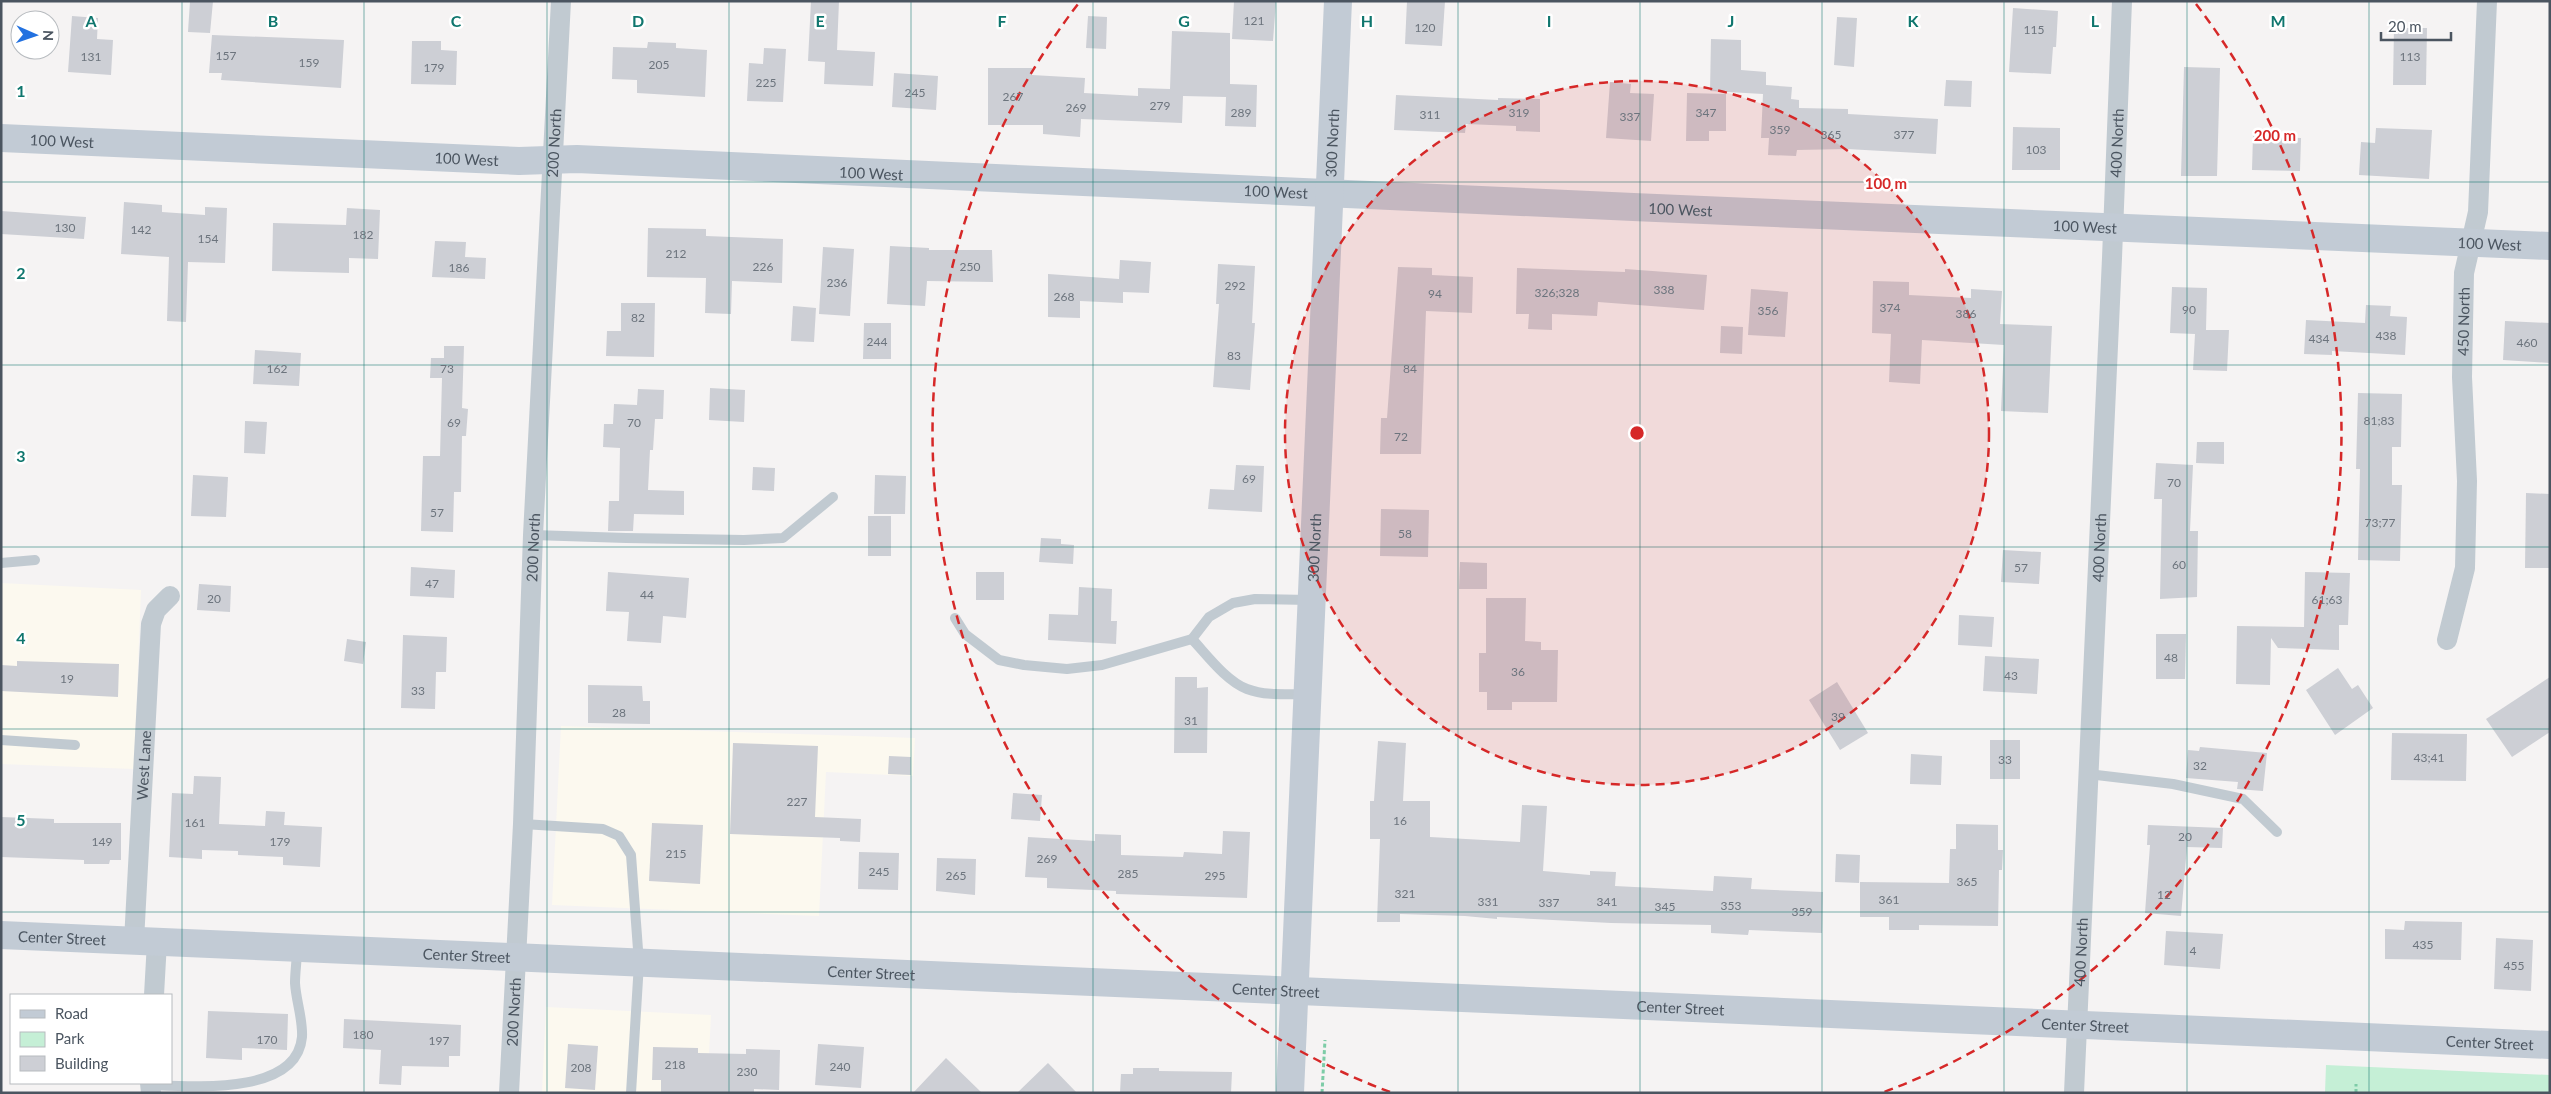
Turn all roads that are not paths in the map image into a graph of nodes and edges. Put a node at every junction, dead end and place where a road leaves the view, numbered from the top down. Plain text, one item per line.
1 (560, 1) edge
2 (1338, 1) edge
3 (2122, 1) edge
4 (2487, 1) edge
5 (1, 138) edge
6 (553, 159) junction
7 (1329, 195) junction
8 (2113, 226) junction
9 (2470, 242) junction
10 (2550, 246) edge
11 (833, 496) dead end
12 (533, 534) junction
13 (35, 560) dead end
14 (1, 563) edge
15 (170, 596) dead end
16 (1311, 600) junction
17 (955, 618) dead end
18 (1192, 639) junction
19 (2447, 640) dead end
20 (1307, 694) junction
21 (1, 740) edge
22 (75, 745) dead end
23 (2088, 774) junction
24 (523, 824) junction
25 (2277, 832) dead end
26 (1, 935) edge
27 (145, 941) junction
28 (297, 948) junction
29 (517, 957) junction
30 (639, 962) junction
31 (1294, 991) junction
32 (154, 994) edge
33 (2077, 1024) junction
34 (2550, 1045) edge
35 (150, 1087) edge
36 (510, 1093) edge
37 (631, 1093) edge
38 (1290, 1093) edge
39 (2074, 1093) edge

1 - 6 street, 200 North
2 - 7 street, 300 North
3 - 8 street, 400 North
4 - 9 street, 450 North
5 - 6 street, 100 West
6 - 7 street, 100 West
6 - 12 street, 200 North
7 - 8 street, 100 West
7 - 16 street, 300 North
8 - 9 street, 100 West
8 - 23 street, 400 North
9 - 10 street, 100 West
9 - 19 street, 450 North
11 - 12 lane
12 - 24 street, 200 North
13 - 14 lane
15 - 27 street, West Lane
16 - 18 lane
16 - 20 street, 300 North
17 - 18 lane
18 - 20 lane
20 - 31 street, 300 North
21 - 22 lane
23 - 25 lane
23 - 33 street, 400 North
24 - 29 street, 200 North
24 - 30 lane
26 - 27 street, Center Street
27 - 28 street, Center Street
27 - 32 street, West Lane
28 - 29 street, Center Street
28 - 35 lane
29 - 30 street, Center Street
29 - 36 street, 200 North
30 - 31 street, Center Street
30 - 37 lane
31 - 33 street, Center Street
31 - 38 street, 300 North
33 - 34 street, Center Street
33 - 39 street, 400 North

